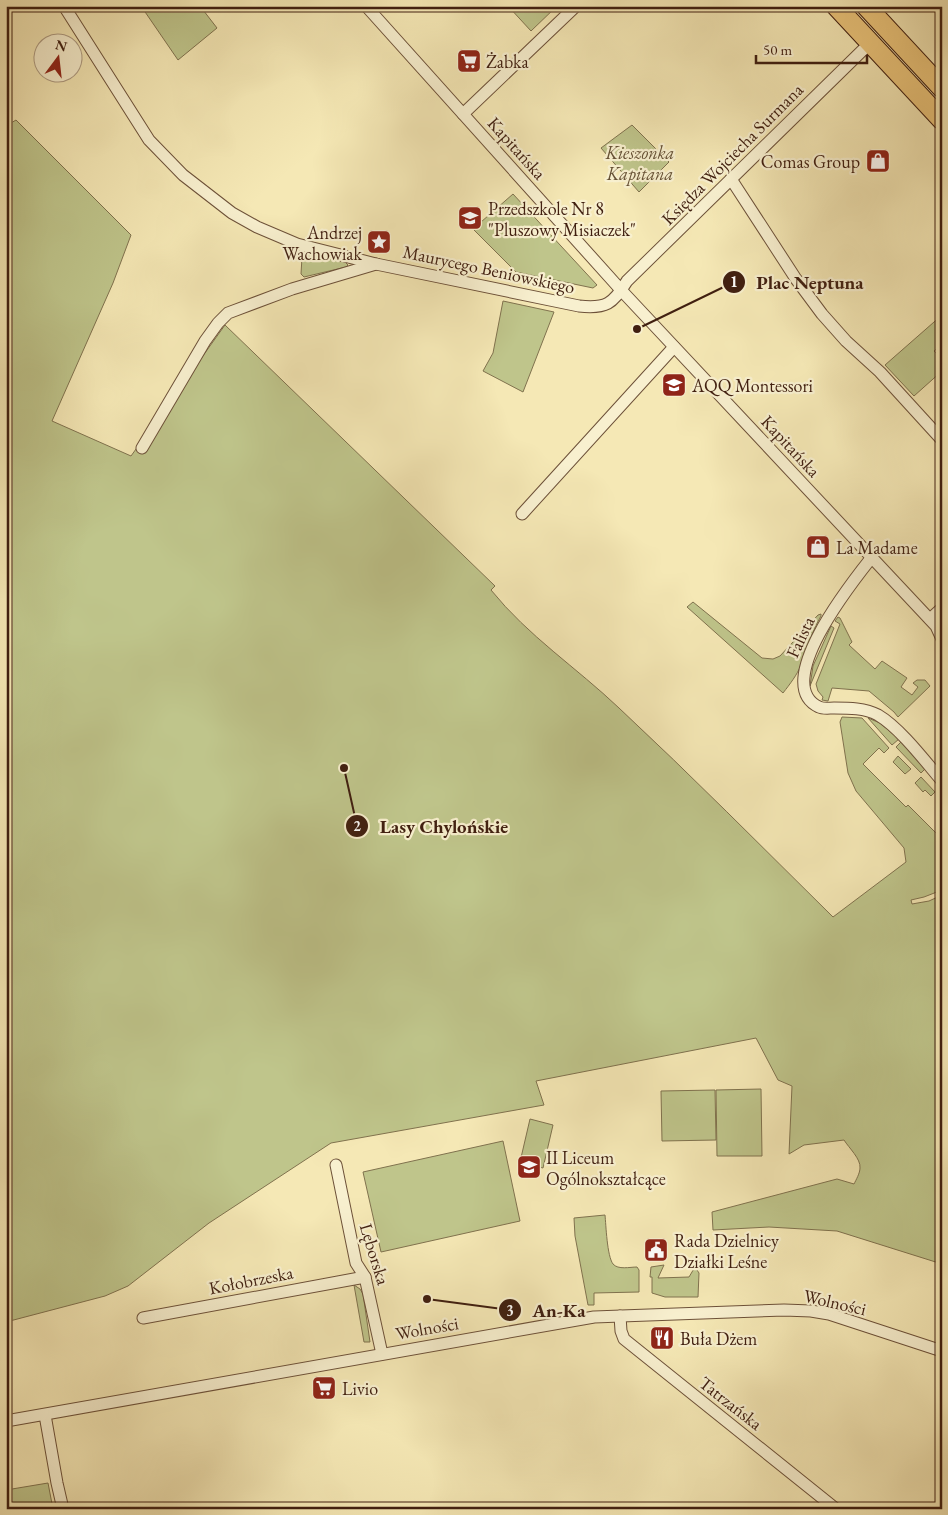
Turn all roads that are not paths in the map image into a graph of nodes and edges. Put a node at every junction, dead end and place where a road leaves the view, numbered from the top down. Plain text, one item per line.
1 (64, 6) edge
2 (366, 6) edge
3 (576, 6) edge
4 (836, 6) edge
5 (866, 6) edge
6 (870, 43) junction
7 (942, 88) edge
8 (463, 114) junction
9 (942, 120) edge
10 (731, 179) junction
11 (376, 264) junction
12 (621, 290) junction
13 (674, 346) junction
14 (942, 440) edge
15 (142, 448) dead end
16 (522, 514) dead end
17 (872, 557) junction
18 (942, 608) edge
19 (930, 619) junction
20 (942, 639) edge
21 (942, 781) edge
22 (336, 1164) dead end
23 (366, 1277) junction
24 (620, 1316) junction
25 (143, 1318) dead end
26 (942, 1351) edge
27 (382, 1354) junction
28 (45, 1415) junction
29 (6, 1421) edge
30 (833, 1508) edge
31 (63, 1509) edge

1 - 11 street, Maurycego Beniowskiego
2 - 8 street, Kapitańska
3 - 8 street
4 - 6 main road
5 - 7 main road
6 - 9 main road
6 - 10 street, Księdza Wojciecha Surmana
8 - 12 street, Kapitańska
10 - 12 street, Księdza Wojciecha Surmana
10 - 14 street
11 - 12 street, Maurycego Beniowskiego
11 - 15 street
12 - 13 street, Kapitańska
13 - 16 street
13 - 17 street, Kapitańska
17 - 19 street, Kapitańska
17 - 21 street, Falista
18 - 19 street
19 - 20 street, Kapitańska
22 - 23 street, Lęborska
23 - 25 street, Kołobrzeska
23 - 27 street, Lęborska
24 - 26 street, Wolności
24 - 27 street, Wolności
24 - 30 street, Tatrzańska
27 - 28 street, Wolności
28 - 29 street, Wolności
28 - 31 street

